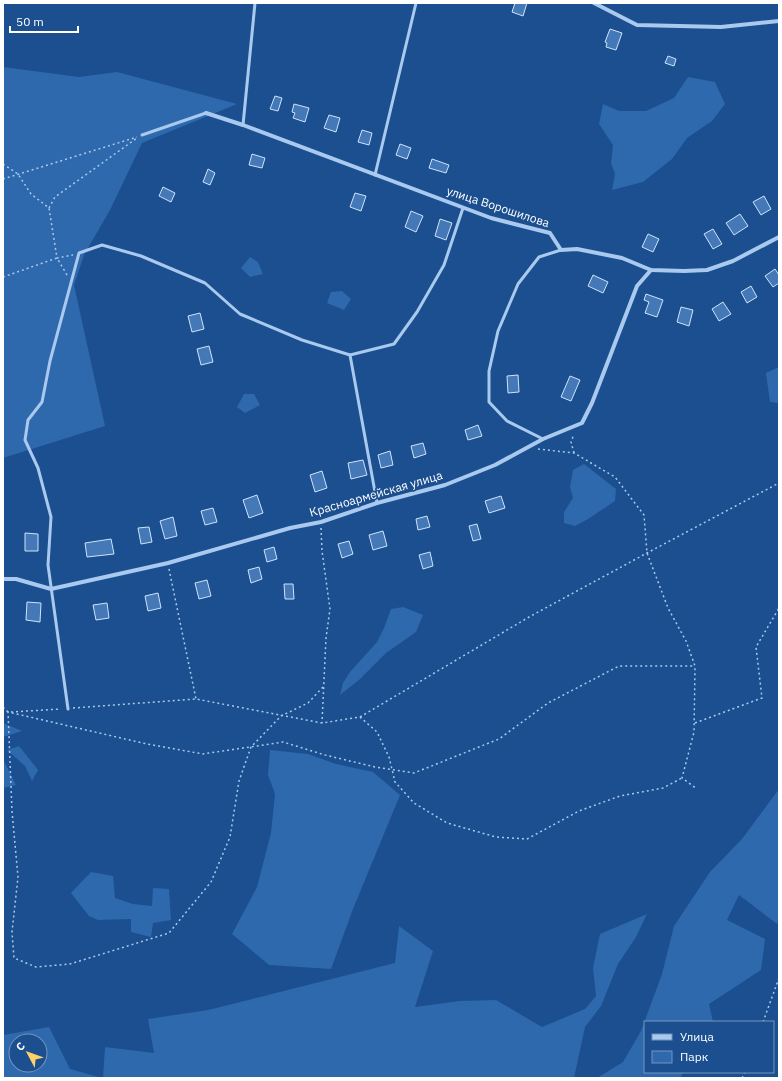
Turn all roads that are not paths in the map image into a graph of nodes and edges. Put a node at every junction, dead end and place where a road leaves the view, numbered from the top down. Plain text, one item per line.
1 (255, 3) edge
2 (416, 3) edge
3 (594, 3) edge
4 (779, 21) edge
5 (206, 113) joint
6 (243, 125) junction
7 (142, 135) road end
8 (375, 175) junction
9 (463, 208) junction
10 (779, 237) edge
11 (561, 250) junction
12 (652, 270) junction
13 (350, 356) junction
14 (542, 439) junction
15 (376, 503) junction
16 (3, 579) edge
17 (51, 589) junction
18 (68, 709) road end

1 - 6 lane
2 - 8 lane
3 - 4 street
5 - 6 street, улица Ворошилова
5 - 7 lane
6 - 8 street, улица Ворошилова
8 - 9 street, улица Ворошилова
9 - 11 street, улица Ворошилова
9 - 13 lane
10 - 12 street
11 - 12 street
11 - 14 lane
12 - 14 street, Красноармейская улица
13 - 15 lane
13 - 17 lane
14 - 15 street, Красноармейская улица
15 - 17 street, Красноармейская улица
16 - 17 street, Красноармейская улица
17 - 18 lane

